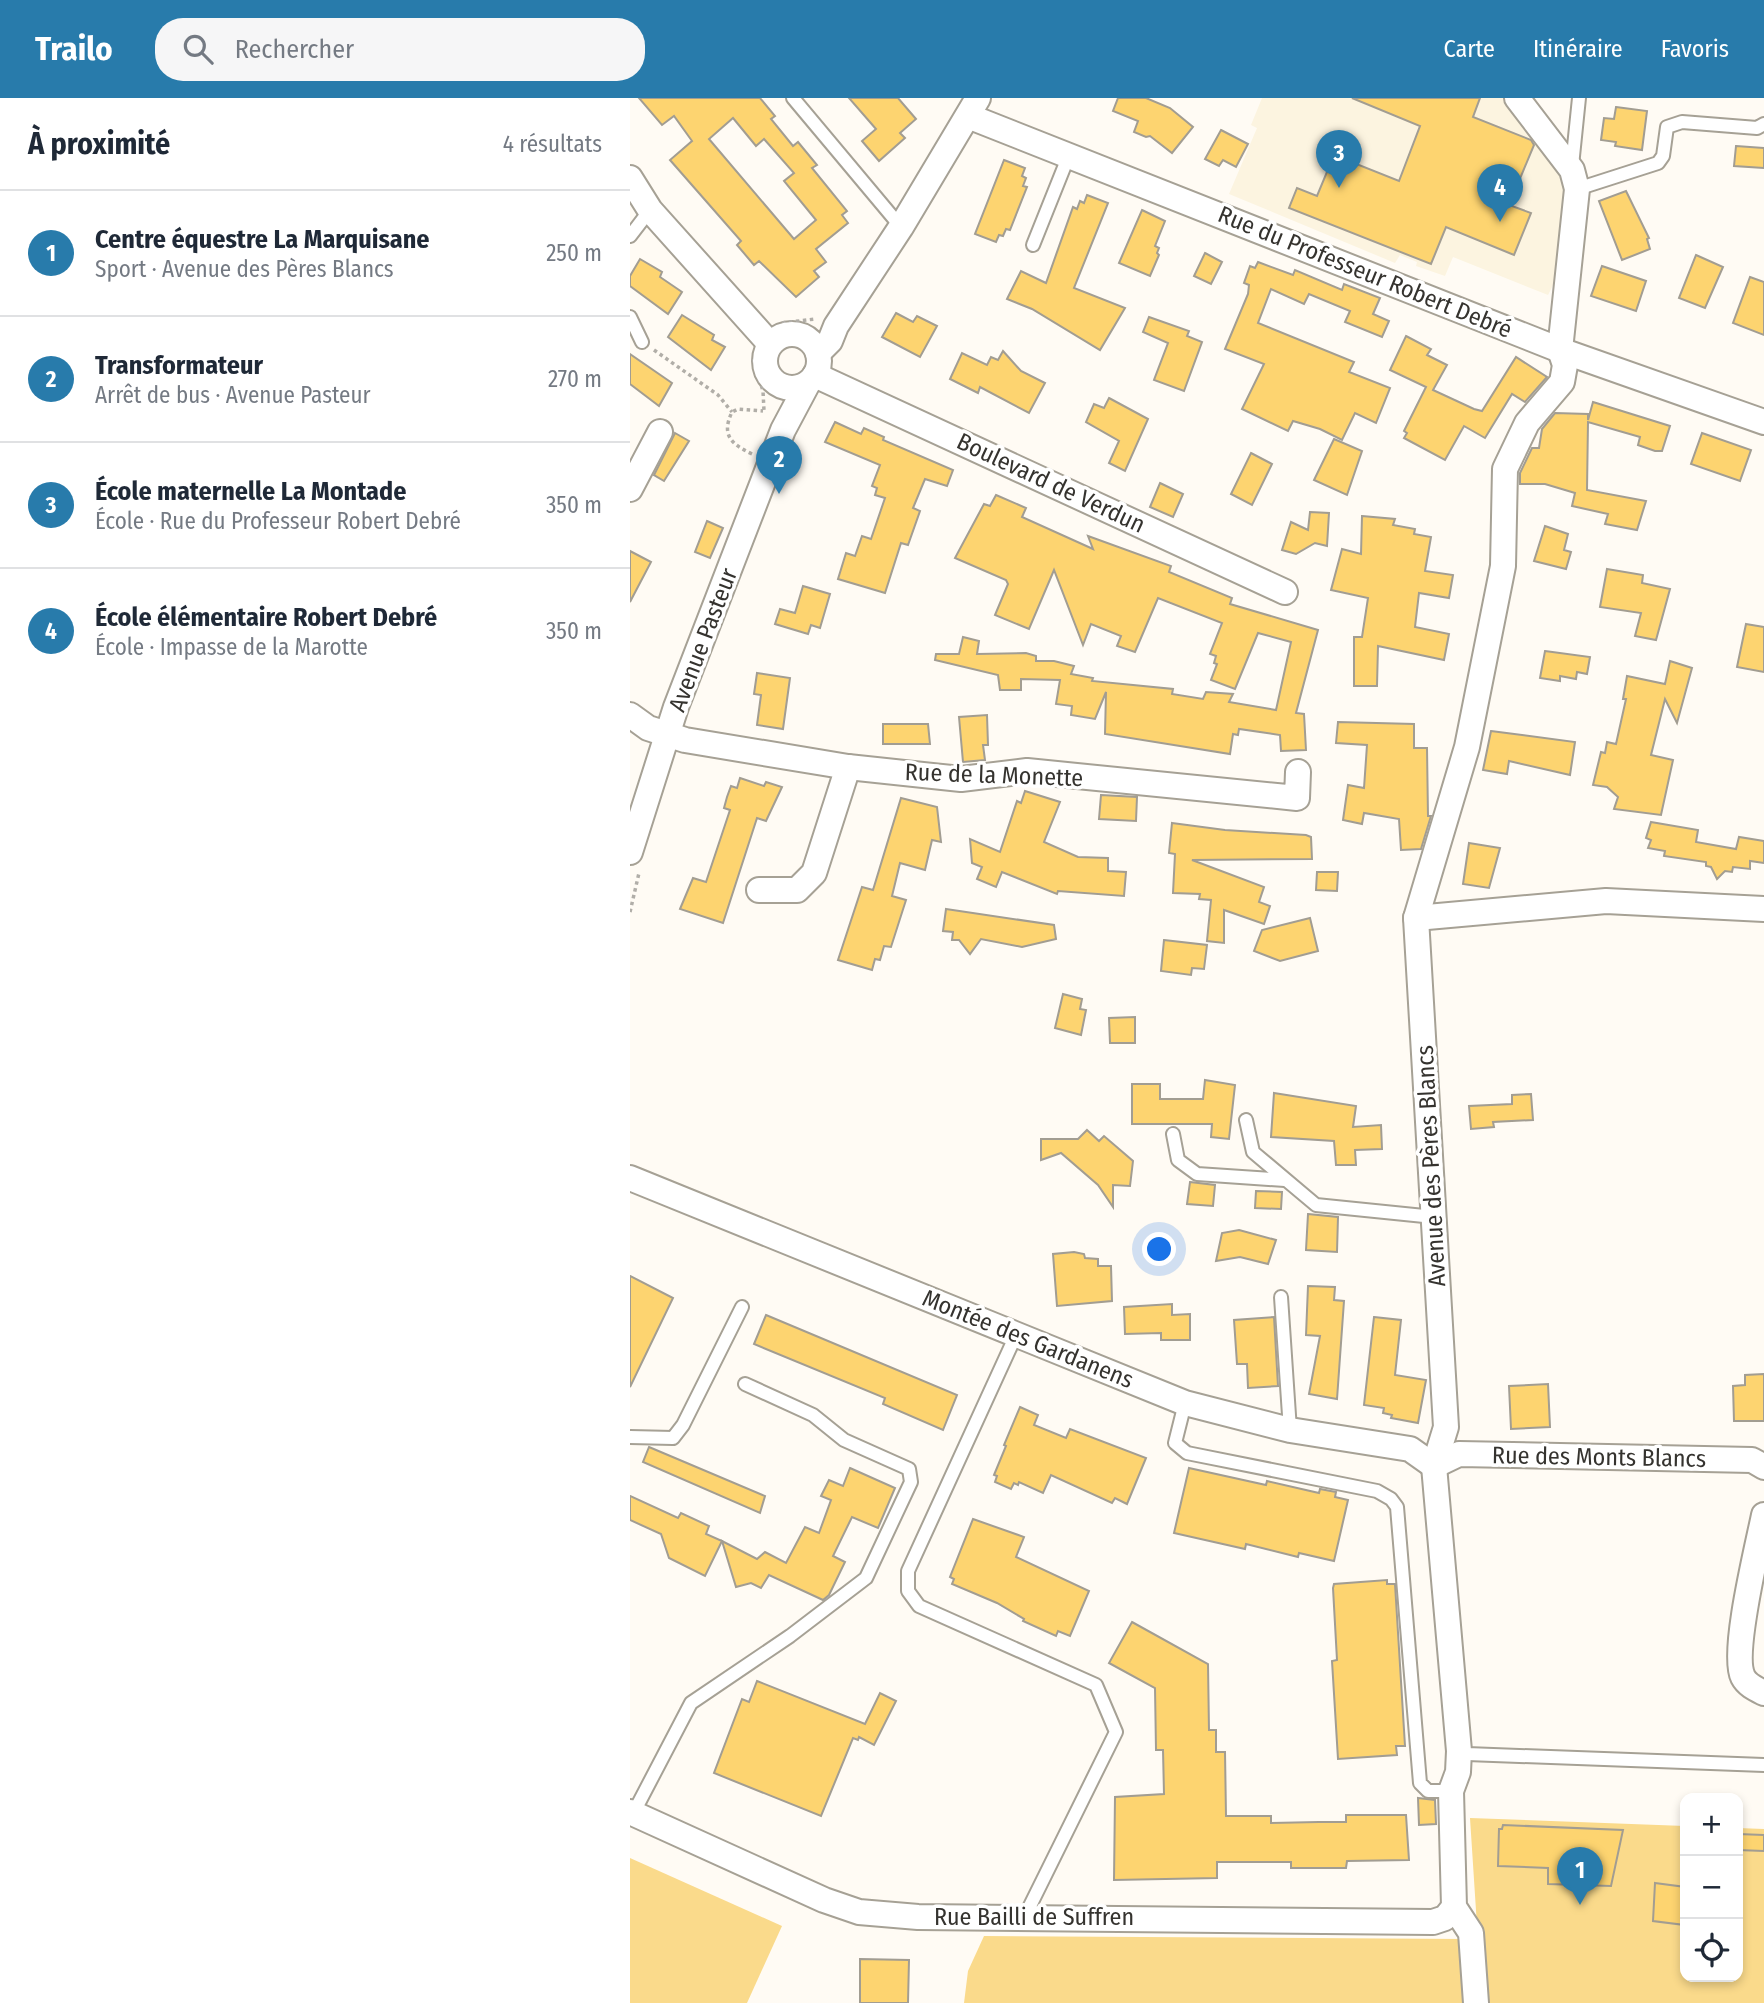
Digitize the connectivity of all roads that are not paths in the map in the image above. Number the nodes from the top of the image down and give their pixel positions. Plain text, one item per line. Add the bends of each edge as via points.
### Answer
1 (793, 98) edge
2 (1517, 98) edge
3 (1579, 98) edge
4 (973, 107) edge
5 (1764, 124) edge
6 (1069, 155) junction
7 (630, 177) edge
8 (1574, 180) junction
9 (650, 210) junction
10 (901, 227) junction
11 (630, 236) edge
12 (1033, 245) dead end
13 (630, 317) edge
14 (836, 326) junction
15 (800, 335) junction
16 (642, 342) road end
17 (770, 345) junction
18 (1560, 350) junction
19 (814, 371) junction
20 (776, 384) junction
21 (1764, 422) edge
22 (783, 430) junction
23 (660, 432) dead end
24 (630, 489) edge
25 (1286, 592) dead end
26 (630, 715) edge
27 (668, 734) junction
28 (848, 768) junction
29 (1298, 772) dead end
30 (630, 852) edge
31 (759, 890) dead end
32 (1764, 909) edge
33 (1416, 918) junction
34 (1246, 1120) dead end
35 (1173, 1134) dead end
36 (630, 1178) edge
37 (1285, 1180) junction
38 (1434, 1217) junction
39 (1281, 1297) dead end
40 (742, 1307) dead end
41 (1016, 1335) junction
42 (745, 1384) dead end
43 (1185, 1404) junction
44 (1290, 1430) junction
45 (630, 1437) edge
46 (1434, 1466) junction
47 (1764, 1467) edge
48 (1764, 1515) edge
49 (1764, 1693) edge
50 (1459, 1751) junction
51 (1764, 1765) edge
52 (1451, 1791) junction
53 (632, 1813) edge
54 (1454, 1907) junction
55 (1026, 1916) junction
56 (1476, 2003) edge

1 - 10 lane
2 - 8 street
3 - 8 lane
4 - 6 street, Rue du Professeur Robert Debré
4 - 10 street, Avenue Pasteur
5 - 8 lane via 1757,128 1682,122 1667,127 1664,156 1658,163
6 - 12 lane
6 - 18 street, Rue du Professeur Robert Debré
7 - 9 street
8 - 18 street, Avenue des Pères Blancs
9 - 11 lane
9 - 17 street
10 - 14 street, Avenue Pasteur
13 - 16 lane
14 - 15 street
14 - 19 street, Avenue Pasteur
15 - 17 street via 783,335
15 - 19 street via 814,345
17 - 20 street via 765,361
18 - 21 street, Rue du Professeur Robert Debré
18 - 33 street, Avenue des Pères Blancs via 1565,365 1562,382 1527,423 1505,470 1506,525 1500,579 1467,747
19 - 20 street via 792,389
19 - 22 street, Avenue Pasteur
19 - 25 street, Boulevard de Verdun
20 - 22 street, Avenue Pasteur
22 - 27 street, Avenue Pasteur
23 - 24 street
26 - 27 street, Rue de la Monette via 648,728
27 - 28 street, Rue de la Monette
27 - 30 street, Avenue Pasteur
28 - 29 street, Rue de la Monette via 961,779 1027,771 1297,798
28 - 31 street via 814,873 797,890
32 - 33 street via 1606,901
33 - 38 street, Avenue des Pères Blancs
34 - 37 lane via 1253,1152
35 - 37 lane via 1178,1160 1197,1174
36 - 41 street, Montée des Gardanens
37 - 38 lane via 1315,1205
38 - 46 street, Avenue des Pères Blancs via 1446,1427
39 - 44 lane
40 - 45 lane via 673,1438
41 - 43 street, Montée des Gardanens
41 - 55 lane via 908,1571 908,1591 919,1606 1096,1685 1116,1732
42 - 53 lane via 813,1415 844,1440 909,1469 911,1482 866,1578 691,1703
43 - 44 street, Montée des Gardanens
43 - 52 lane via 1175,1443 1187,1453 1377,1491 1397,1507 1420,1783 1428,1791
44 - 46 street, Montée des Gardanens via 1410,1449
46 - 47 street, Rue des Monts Blancs via 1459,1454 1752,1460
46 - 50 street, Avenue des Pères Blancs
48 - 49 street via 1740,1659 1742,1676
50 - 51 lane
50 - 52 street, Avenue des Pères Blancs
52 - 54 street, Avenue des Pères Blancs
53 - 55 street, Rue Bailli de Suffren via 859,1912 918,1917
54 - 55 street, Rue Bailli de Suffren via 1433,1922
54 - 56 street, Avenue des Pères Blancs via 1471,1933

